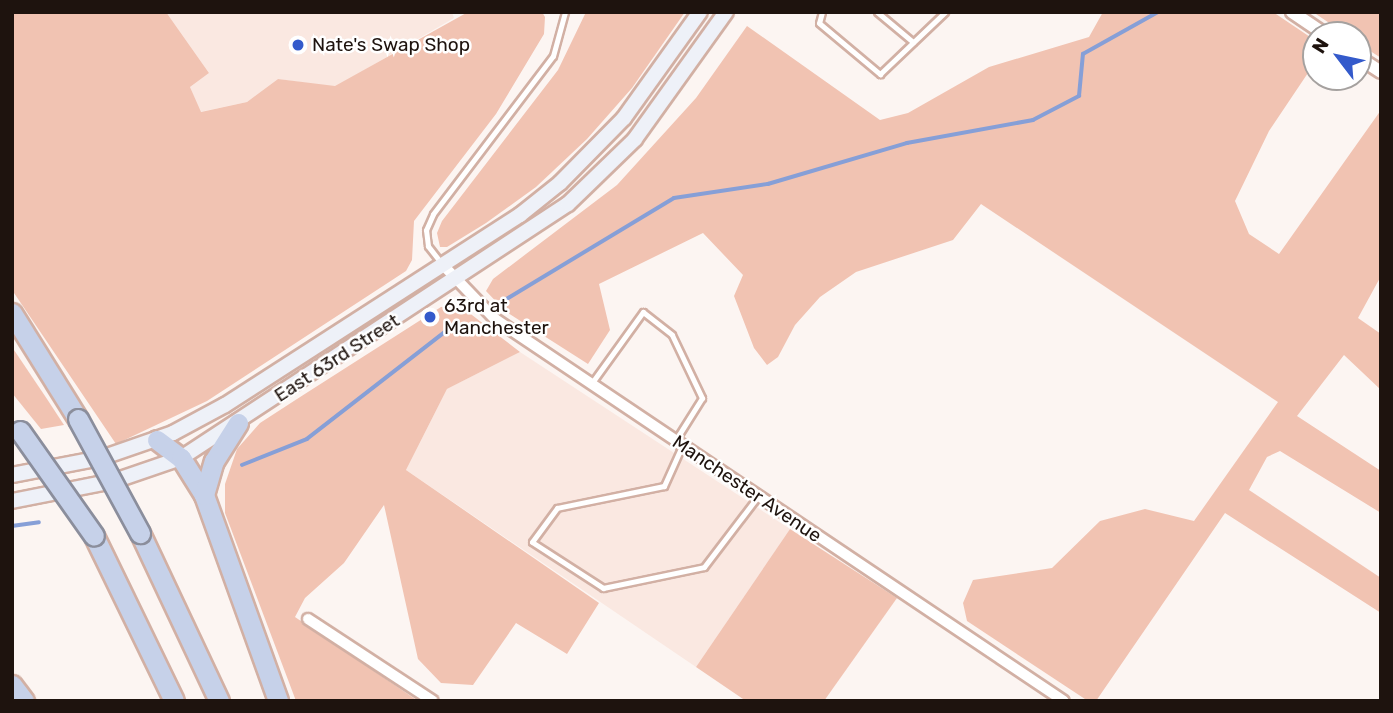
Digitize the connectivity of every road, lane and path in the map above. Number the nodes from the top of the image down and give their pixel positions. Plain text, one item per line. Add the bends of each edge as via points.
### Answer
1 (565, 12) edge
2 (700, 12) edge
3 (726, 12) edge
4 (822, 12) edge
5 (877, 12) edge
6 (945, 12) edge
7 (913, 42) junction
8 (442, 264) junction
9 (454, 281) junction
10 (12, 313) edge
11 (591, 384) junction
12 (237, 423) junction
13 (16, 426) edge
14 (157, 440) junction
15 (679, 443) junction
16 (181, 458) junction
17 (12, 475) edge
18 (204, 495) junction
19 (758, 496) junction
20 (12, 501) edge
21 (308, 619) dead end
22 (12, 685) edge
23 (24, 701) edge
24 (174, 701) edge
25 (219, 701) edge
26 (278, 701) edge
27 (433, 701) edge
28 (1064, 701) edge

1 - 8 lane via 553,56 433,214 426,230 428,246
2 - 8 main road, East 63rd Street via 654,79 597,148 520,215
3 - 9 main road, East 63rd Street via 662,105 606,170 568,204
4 - 7 lane via 819,23 880,74
5 - 7 lane
6 - 7 lane
8 - 9 street, Manchester Avenue
8 - 14 main road, East 63rd Street via 225,405
9 - 11 street, Manchester Avenue via 495,318
9 - 12 main road, East 63rd Street
10 - 25 highway, bridge via 78,419 140,533
11 - 15 street, Manchester Avenue
11 - 15 lane via 643,312 672,335 702,398
12 - 16 main road, East 63rd Street
12 - 18 highway via 214,461
13 - 24 highway, bridge via 94,536
14 - 16 highway
14 - 17 main road, East 63rd Street via 101,458
15 - 19 street, Manchester Avenue
15 - 19 lane via 664,486 557,508 532,542 603,588 704,567
16 - 18 highway
16 - 20 main road, East 63rd Street via 90,486
18 - 26 highway
19 - 28 street, Manchester Avenue
21 - 27 street
22 - 23 highway

